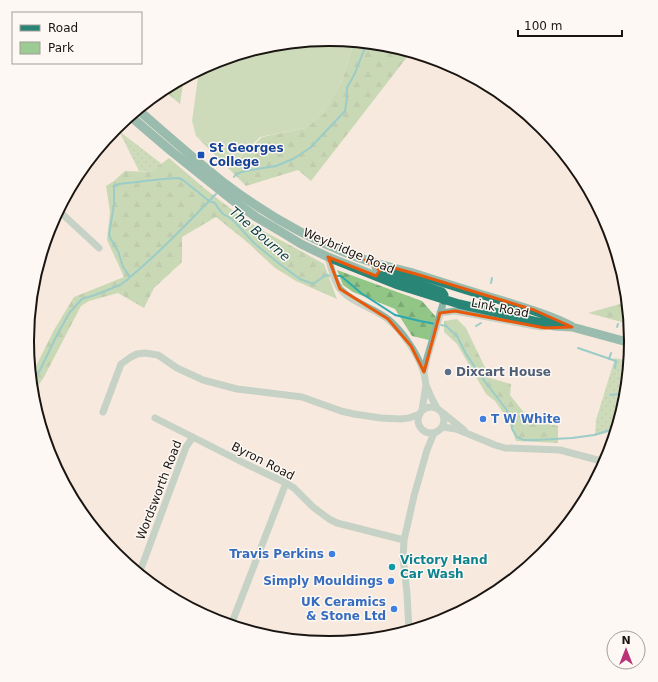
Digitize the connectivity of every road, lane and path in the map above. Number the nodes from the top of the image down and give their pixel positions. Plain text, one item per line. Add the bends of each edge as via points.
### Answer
1 (141, 113) edge
2 (134, 119) edge
3 (63, 214) edge
4 (99, 248) dead end
5 (328, 257) junction
6 (365, 260) junction
7 (444, 300) junction
8 (440, 313) junction
9 (555, 326) junction
10 (572, 327) junction
11 (624, 341) edge
12 (424, 372) junction
13 (426, 385) junction
14 (440, 410) junction
15 (103, 412) dead end
16 (421, 412) junction
17 (154, 418) dead end
18 (400, 419) junction
19 (443, 427) junction
20 (421, 428) junction
21 (434, 433) junction
22 (466, 433) junction
23 (193, 437) junction
24 (427, 450) junction
25 (599, 460) edge
26 (286, 483) junction
27 (404, 540) junction
28 (141, 569) edge
29 (233, 620) edge
30 (409, 625) edge

1 - 6 main road, Weybridge Road via 256,206 311,237
2 - 5 main road, Weybridge Road via 256,217
3 - 4 street
5 - 7 main road, Weybridge Road
5 - 12 street via 340,289 388,319 411,346
6 - 7 main road via 392,275 442,292
6 - 10 main road, Weybridge Road via 534,310
7 - 8 street
7 - 9 main road, Weybridge Road
8 - 9 street, Link Road via 455,311 545,328
8 - 12 street
9 - 10 main road, Weybridge Road
10 - 11 main road, Weybridge Road
12 - 13 street
13 - 14 street
13 - 16 street
14 - 16 street via 432,406
14 - 19 street via 445,420
14 - 22 street
15 - 18 street via 121,364 137,354 146,353 158,355 177,368 203,380 237,389 302,397 354,414
16 - 18 street
16 - 20 street via 418,419
17 - 23 street, Byron Road
18 - 20 street
19 - 21 street
19 - 22 street
20 - 21 street
20 - 24 street via 426,438
21 - 24 street
22 - 25 street via 500,447 560,450
23 - 26 street, Byron Road
23 - 28 street, Wordsworth Road via 186,447
24 - 27 street
26 - 27 street, Byron Road via 313,507 337,523
26 - 29 street
27 - 30 street

